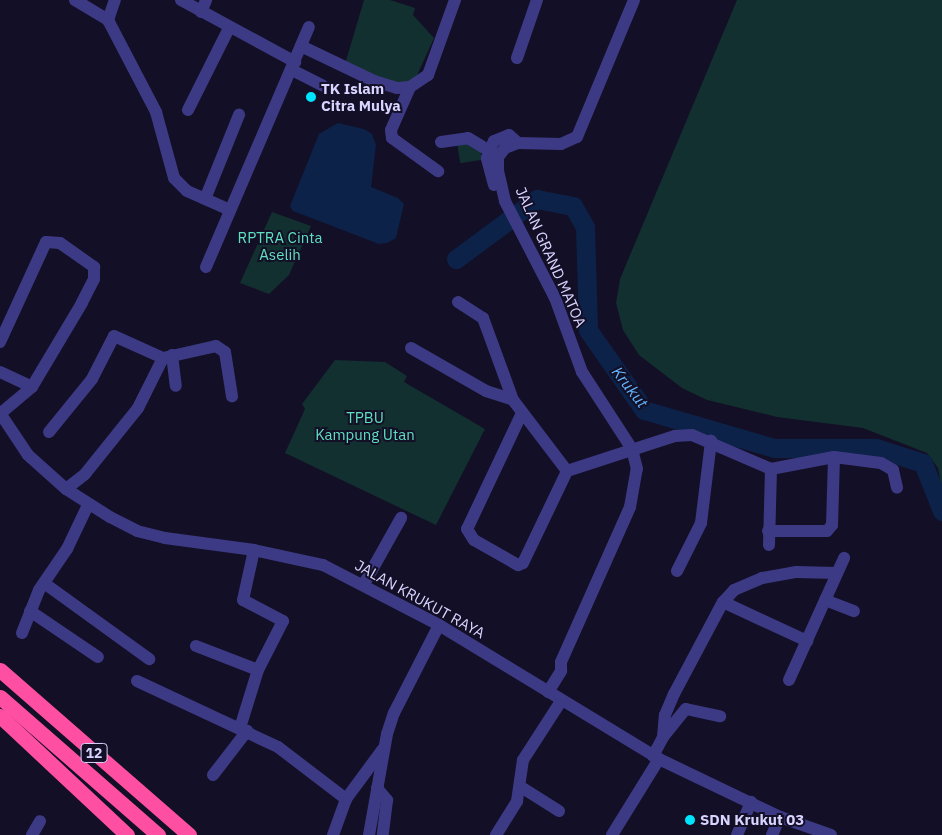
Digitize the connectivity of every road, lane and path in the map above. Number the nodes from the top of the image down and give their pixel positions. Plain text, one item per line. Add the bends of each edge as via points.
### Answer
1 (75, 0) edge
2 (115, 0) edge
3 (181, 0) edge
4 (455, 0) edge
5 (537, 0) edge
6 (629, 1) edge
7 (204, 6) edge
8 (108, 20) junction
9 (309, 27) dead end
10 (229, 28) junction
11 (302, 46) junction
12 (517, 58) dead end
13 (294, 66) junction
14 (322, 85) dead end
15 (410, 87) junction
16 (188, 110) dead end
17 (239, 115) dead end
18 (441, 142) dead end
19 (518, 143) junction
20 (490, 151) junction
21 (438, 171) dead end
22 (205, 199) junction
23 (505, 201) junction
24 (230, 210) junction
25 (206, 267) dead end
26 (458, 302) dead end
27 (0, 342) edge
28 (412, 348) dead end
29 (167, 357) junction
30 (0, 372) edge
31 (176, 386) dead end
32 (32, 387) junction
33 (232, 396) dead end
34 (513, 400) junction
35 (0, 413) edge
36 (521, 415) junction
37 (49, 432) dead end
38 (711, 441) junction
39 (632, 449) junction
40 (834, 457) junction
41 (771, 469) junction
42 (567, 471) junction
43 (898, 488) dead end
44 (66, 489) junction
45 (88, 505) junction
46 (401, 518) dead end
47 (768, 531) junction
48 (769, 545) dead end
49 (254, 550) junction
50 (844, 558) dead end
51 (677, 571) dead end
52 (837, 573) junction
53 (44, 583) junction
54 (364, 584) junction
55 (825, 600) junction
56 (723, 602) junction
57 (30, 611) junction
58 (854, 611) dead end
59 (439, 625) junction
60 (22, 633) dead end
61 (807, 641) junction
62 (196, 646) dead end
63 (98, 657) dead end
64 (149, 659) dead end
65 (0, 670) edge
66 (258, 670) junction
67 (137, 680) dead end
68 (789, 680) dead end
69 (544, 690) junction
70 (0, 698) edge
71 (562, 701) junction
72 (0, 716) edge
73 (720, 716) dead end
74 (244, 729) junction
75 (662, 738) junction
76 (385, 746) junction
77 (656, 758) junction
78 (213, 775) dead end
79 (521, 787) junction
80 (377, 788) junction
81 (346, 799) junction
82 (751, 802) junction
83 (559, 811) dead end
84 (780, 817) junction
85 (40, 821) dead end
86 (32, 835) edge
87 (127, 835) edge
88 (158, 835) edge
89 (189, 835) edge
90 (334, 835) edge
91 (369, 835) edge
92 (383, 835) edge
93 (496, 835) edge
94 (612, 835) edge
95 (737, 835) edge
96 (772, 835) edge
97 (831, 835) edge

1 - 8 street
2 - 8 street
3 - 7 street
4 - 15 street via 428,75
5 - 12 street
6 - 19 street via 577,137 561,144
7 - 10 street
8 - 22 street via 156,112 174,178 187,191
9 - 11 street
10 - 13 street
10 - 16 street
11 - 13 street
11 - 15 street via 374,81 397,88
13 - 14 street
13 - 24 street
15 - 21 street via 391,130 392,138
17 - 22 street
18 - 20 street via 468,138
19 - 20 street via 509,135 494,141
19 - 23 street, JALAN GRAND MATOA via 504,148 498,157
20 - 23 street via 492,182
22 - 24 street
23 - 39 street, JALAN GRAND MATOA via 555,298 582,372
24 - 25 street
26 - 34 street via 483,318
27 - 32 street via 46,242 60,243 94,267 94,279 82,303
28 - 34 street via 486,391
29 - 31 street
29 - 33 street via 216,346 226,352
29 - 37 street via 114,336 92,379
29 - 44 street via 138,408 85,474
30 - 32 street
32 - 35 street
34 - 36 street
35 - 44 street, JALAN KRUKUT RAYA via 28,455
36 - 42 street
36 - 42 street via 467,529 474,540 518,565 523,563
38 - 39 street via 684,435
38 - 41 street
38 - 51 street via 701,523
39 - 42 street
39 - 69 street, JALAN GRAND MATOA via 637,469 630,506 561,662 561,671
40 - 41 street
40 - 43 street via 888,465
40 - 47 street via 832,525 827,531
41 - 47 street
44 - 45 street, JALAN KRUKUT RAYA
45 - 49 street, JALAN KRUKUT RAYA via 137,531
45 - 53 street via 67,548
46 - 54 street
47 - 48 street
49 - 54 street, JALAN KRUKUT RAYA via 309,561
49 - 66 street via 243,600 283,621
50 - 52 street
52 - 55 street
52 - 56 street via 796,572 762,578 734,590
53 - 57 street
53 - 64 street
54 - 59 street, JALAN KRUKUT RAYA
55 - 58 street
55 - 61 street
56 - 61 street
56 - 75 street via 664,715
57 - 60 street
57 - 63 street
59 - 69 street, JALAN KRUKUT RAYA
59 - 76 street via 394,714
61 - 68 street
62 - 66 street
65 - 89 highway, 12
66 - 74 street
67 - 74 street
69 - 71 street, JALAN KRUKUT RAYA
70 - 88 highway, 12
71 - 77 street, JALAN KRUKUT RAYA
71 - 79 street via 523,760
72 - 87 highway
73 - 75 street via 686,708
74 - 78 street
74 - 81 street via 278,747
75 - 77 street
76 - 80 street
76 - 81 street
77 - 82 street, JALAN KRUKUT RAYA
77 - 94 street
79 - 83 street
79 - 93 street via 517,801
80 - 91 street
80 - 92 street via 387,800
81 - 90 street
82 - 84 street, JALAN KRUKUT RAYA
82 - 95 street
84 - 96 street
84 - 97 street, JALAN KRUKUT RAYA
85 - 86 street

